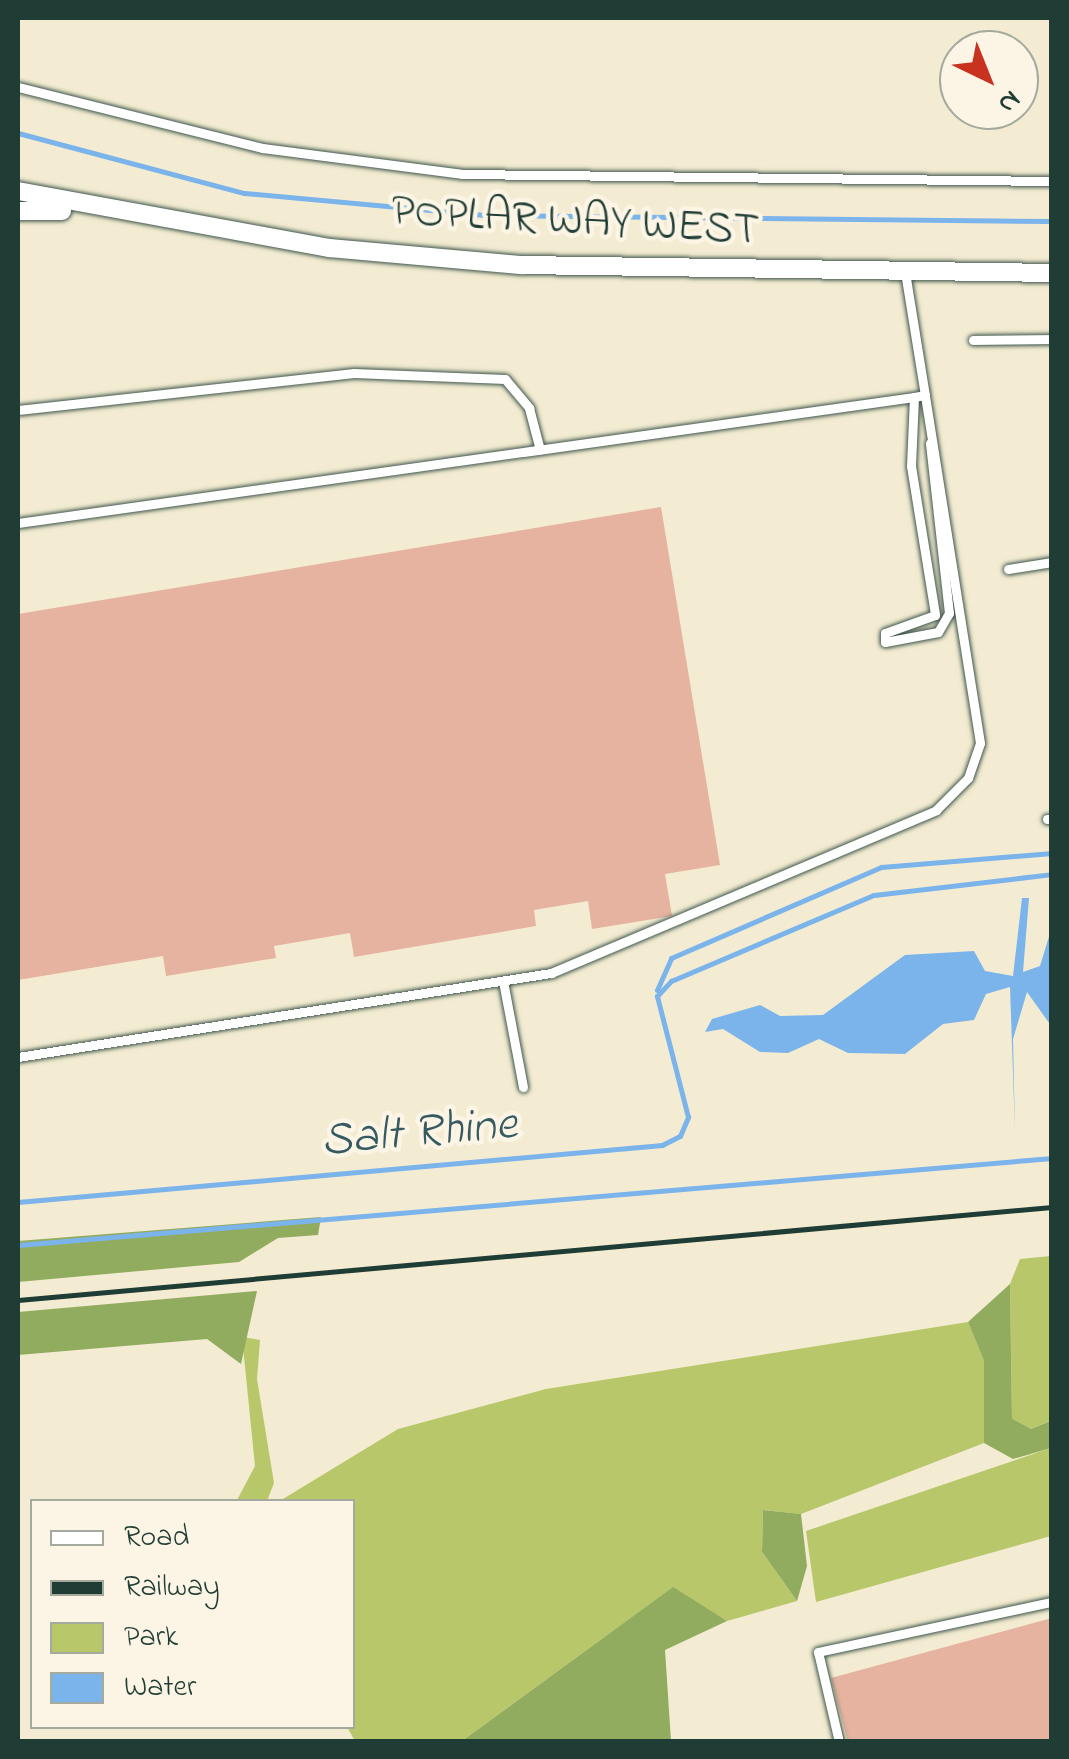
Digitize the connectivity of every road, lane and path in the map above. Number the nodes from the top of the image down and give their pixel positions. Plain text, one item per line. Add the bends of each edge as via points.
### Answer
1 (18, 87) edge
2 (1052, 180) edge
3 (18, 190) edge
4 (18, 211) edge
5 (97, 212) junction
6 (905, 272) junction
7 (1052, 274) edge
8 (972, 340) dead end
9 (1052, 340) edge
10 (920, 396) junction
11 (18, 410) edge
12 (931, 432) junction
13 (540, 450) junction
14 (18, 523) edge
15 (1052, 562) edge
16 (1008, 569) dead end
17 (503, 981) junction
18 (18, 1057) edge
19 (523, 1087) dead end
20 (1052, 1602) edge
21 (839, 1742) edge

1 - 2 lane via 276,150 462,174
3 - 5 street, POPLAR WAY WEST
4 - 5 street, POPLAR WAY WEST
5 - 6 street, POPLAR WAY WEST via 330,248 522,265
6 - 7 street, POPLAR WAY WEST
6 - 10 lane
8 - 9 lane
10 - 12 lane
10 - 12 lane via 910,466 935,615 881,635 885,642 938,632 949,612 926,469
10 - 13 lane
11 - 13 lane via 354,373 505,379 528,408
12 - 17 lane via 977,704 976,760 956,794 911,823 837,845 551,972
13 - 14 lane
15 - 16 lane
17 - 18 lane
17 - 19 lane
20 - 21 lane via 818,1652

